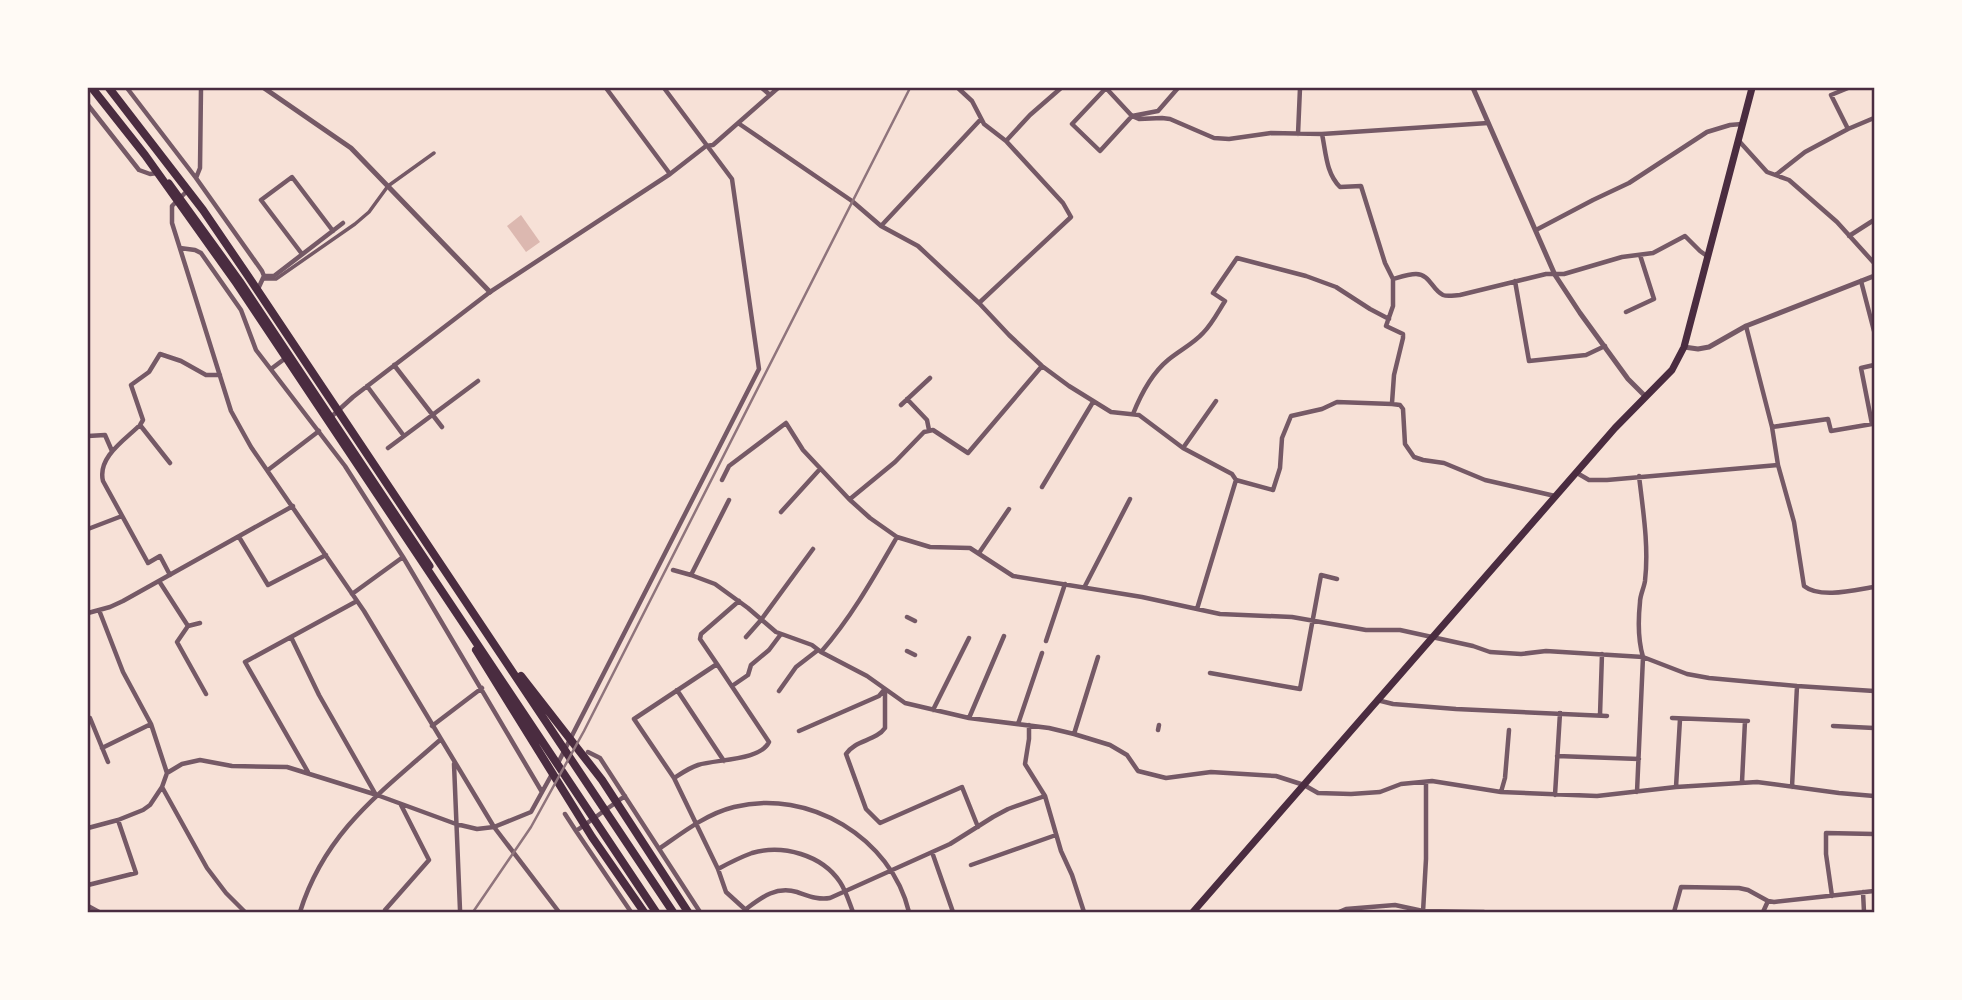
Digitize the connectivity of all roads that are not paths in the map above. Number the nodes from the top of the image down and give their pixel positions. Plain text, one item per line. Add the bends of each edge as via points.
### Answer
1 (94, 88) edge
2 (108, 88) edge
3 (127, 88) edge
4 (201, 88) edge
5 (606, 88) edge
6 (664, 88) edge
7 (762, 88) edge
8 (778, 88) edge
9 (958, 88) edge
10 (1061, 88) edge
11 (1106, 88) edge
12 (1178, 88) edge
13 (1300, 88) edge
14 (1473, 88) edge
15 (1752, 88) edge
16 (1848, 88) edge
17 (269, 89) edge
18 (769, 95) junction
19 (88, 105) edge
20 (1132, 116) junction
21 (1874, 118) edge
22 (981, 119) junction
23 (738, 123) junction
24 (1488, 123) junction
25 (1742, 124) junction
26 (1848, 129) junction
27 (1298, 134) junction
28 (1322, 134) junction
29 (1006, 141) junction
30 (1738, 141) junction
31 (706, 146) junction
32 (434, 153) dead end
33 (161, 172) junction
34 (670, 174) junction
35 (1776, 174) junction
36 (196, 178) junction
37 (388, 186) junction
38 (183, 195) junction
39 (1874, 220) edge
40 (343, 223) dead end
41 (881, 226) junction
42 (1536, 230) junction
43 (333, 231) junction
44 (1849, 236) junction
45 (180, 248) junction
46 (302, 254) junction
47 (1640, 255) junction
48 (1707, 256) junction
49 (1874, 263) edge
50 (1555, 275) junction
51 (1874, 276) edge
52 (263, 278) junction
53 (1393, 279) junction
54 (1515, 281) junction
55 (1861, 281) junction
56 (490, 292) junction
57 (257, 293) junction
58 (979, 303) junction
59 (1626, 312) dead end
60 (1390, 320) junction
61 (1746, 326) junction
62 (1874, 331) edge
63 (1605, 346) junction
64 (1685, 348) junction
65 (290, 355) junction
66 (394, 365) junction
67 (1874, 365) edge
68 (1042, 366) junction
69 (271, 369) junction
70 (220, 375) junction
71 (930, 379) dead end
72 (478, 381) dead end
73 (367, 386) junction
74 (1645, 396) junction
75 (907, 399) junction
76 (1216, 401) dead end
77 (1093, 402) junction
78 (1392, 404) junction
79 (901, 405) dead end
80 (1133, 414) junction
81 (334, 415) junction
82 (432, 415) junction
83 (141, 425) junction
84 (442, 427) dead end
85 (1772, 427) junction
86 (929, 430) junction
87 (318, 431) junction
88 (88, 436) edge
89 (404, 436) junction
90 (388, 448) dead end
91 (1183, 448) junction
92 (112, 452) junction
93 (170, 463) dead end
94 (1778, 465) junction
95 (820, 469) junction
96 (268, 470) junction
97 (1577, 473) junction
98 (1639, 476) junction
99 (722, 480) dead end
100 (1236, 480) junction
101 (1042, 487) dead end
102 (1556, 496) junction
103 (849, 499) junction
104 (1130, 499) dead end
105 (729, 500) dead end
106 (293, 506) junction
107 (1009, 509) dead end
108 (781, 512) dead end
109 (122, 516) junction
110 (88, 529) edge
111 (239, 537) junction
112 (897, 537) junction
113 (813, 549) dead end
114 (979, 553) junction
115 (326, 555) junction
116 (402, 557) junction
117 (673, 570) dead end
118 (170, 575) junction
119 (691, 575) junction
120 (1337, 579) dead end
121 (159, 581) junction
122 (1065, 584) junction
123 (1085, 586) junction
124 (1874, 587) edge
125 (352, 594) junction
126 (447, 598) junction
127 (739, 600) junction
128 (357, 601) junction
129 (1197, 609) junction
130 (99, 610) junction
131 (88, 612) edge
132 (907, 617) dead end
133 (761, 621) junction
134 (915, 621) dead end
135 (1311, 621) junction
136 (200, 623) dead end
137 (188, 626) junction
138 (781, 635) junction
139 (1004, 636) dead end
140 (290, 637) junction
141 (746, 637) dead end
142 (1433, 637) junction
143 (491, 638) junction
144 (969, 638) dead end
145 (1046, 641) dead end
146 (819, 651) junction
147 (907, 651) dead end
148 (1042, 653) dead end
149 (1602, 654) junction
150 (915, 655) dead end
151 (1098, 657) dead end
152 (1643, 657) junction
153 (717, 664) junction
154 (1210, 673) dead end
155 (732, 686) junction
156 (1797, 686) junction
157 (482, 688) junction
158 (885, 689) junction
159 (677, 690) junction
160 (779, 691) dead end
161 (1874, 691) edge
162 (206, 694) dead end
163 (522, 699) dead end
164 (1377, 700) junction
165 (933, 710) junction
166 (1560, 713) junction
167 (1600, 715) junction
168 (1607, 716) dead end
169 (90, 718) dead end
170 (969, 718) junction
171 (1672, 718) dead end
172 (1680, 719) junction
173 (151, 724) junction
174 (1018, 724) junction
175 (1029, 725) junction
176 (432, 726) junction
177 (1833, 726) dead end
178 (1874, 728) edge
179 (1510, 730) dead end
180 (799, 731) dead end
181 (1074, 734) junction
182 (440, 740) junction
183 (102, 748) junction
184 (587, 752) dead end
185 (1558, 756) junction
186 (1639, 759) junction
187 (724, 761) junction
188 (108, 762) dead end
189 (454, 763) junction
190 (309, 773) junction
191 (167, 774) junction
192 (674, 778) junction
193 (1426, 782) junction
194 (1742, 782) junction
195 (1304, 785) junction
196 (162, 787) junction
197 (1676, 787) junction
198 (1792, 787) junction
199 (1501, 792) junction
200 (1637, 792) junction
201 (542, 793) junction
202 (377, 795) junction
203 (1555, 795) junction
204 (625, 796) junction
205 (1045, 796) junction
206 (1874, 796) edge
207 (401, 805) junction
208 (565, 814) dead end
209 (118, 820) junction
210 (696, 823) junction
211 (456, 824) junction
212 (494, 827) junction
213 (978, 827) junction
214 (88, 828) edge
215 (576, 831) junction
216 (1874, 834) edge
217 (1056, 835) junction
218 (659, 849) junction
219 (932, 852) junction
220 (971, 865) dead end
221 (718, 869) junction
222 (891, 870) junction
223 (88, 885) edge
224 (1874, 891) edge
225 (845, 892) junction
226 (1863, 892) junction
227 (1832, 896) junction
228 (1768, 901) junction
229 (88, 906) edge
230 (460, 910) dead end
231 (747, 910) edge
232 (99, 912) edge
233 (244, 912) edge
234 (300, 912) edge
235 (389, 912) edge
236 (559, 912) edge
237 (631, 912) edge
238 (644, 912) edge
239 (658, 912) edge
240 (671, 912) edge
241 (688, 912) edge
242 (700, 912) edge
243 (853, 912) edge
244 (909, 912) edge
245 (953, 912) edge
246 (1084, 912) edge
247 (1193, 912) edge
248 (1339, 912) edge
249 (1423, 912) edge
250 (1484, 912) edge
251 (1674, 912) edge
252 (1763, 912) edge
253 (1864, 912) edge

1 - 33 main road
1 - 126 highway via 193,219
2 - 38 main road
2 - 143 highway via 203,210
3 - 36 street
4 - 36 street
5 - 34 street
6 - 31 street
7 - 18 street
8 - 18 street
9 - 22 street
10 - 29 street
11 - 20 street
11 - 20 street via 1072,124 1100,151
12 - 20 street via 1158,111
13 - 27 street
14 - 24 street
15 - 25 main road
16 - 26 street via 1831,94
17 - 37 street via 351,148
18 - 23 street
19 - 33 street via 139,170
20 - 27 street via 1170,120 1214,138
21 - 26 street
22 - 29 street
22 - 41 street
23 - 31 street
23 - 41 street
24 - 28 street
24 - 42 street
25 - 30 main road
25 - 42 street via 1707,132 1629,183
26 - 35 street
27 - 28 street
28 - 53 street via 1334,182 1340,187 1361,187
29 - 58 street via 1071,217
30 - 35 street via 1767,172
30 - 48 main road
31 - 34 street
31 - 201 street via 734,185 759,369
32 - 37 street
33 - 38 main road
34 - 56 street
35 - 44 street via 1789,180
36 - 52 street
37 - 52 street via 355,224 276,279
37 - 56 street
38 - 45 street via 172,206 171,215
38 - 57 main road
38 - 65 main road
39 - 44 street
40 - 43 street
41 - 58 street via 918,246
42 - 50 street
43 - 46 street
43 - 46 street via 292,177 261,200
44 - 49 street
45 - 69 street via 201,253 241,310 256,350
45 - 70 street
46 - 52 street via 274,276
47 - 48 street via 1685,236
47 - 50 street
47 - 59 street via 1654,299
48 - 64 main road
50 - 54 street
50 - 63 street
51 - 55 street
52 - 57 street
53 - 54 street via 1422,275 1447,296
53 - 60 street
54 - 63 street via 1529,361 1586,355
55 - 61 street
55 - 62 street
56 - 66 street
57 - 81 main road
58 - 68 street
60 - 78 street via 1386,326 1403,334
60 - 80 street via 1336,287 1237,257 1213,293 1225,302 1212,323 1158,370
61 - 64 street via 1709,347
61 - 85 street
63 - 74 street
64 - 74 main road via 1672,370
65 - 69 street
65 - 81 main road
66 - 73 street
66 - 82 street
67 - 85 street via 1861,368 1872,424 1831,431 1828,419
68 - 77 street
68 - 86 street via 968,453
69 - 87 street
70 - 83 street via 206,376 160,354 149,372 131,384
70 - 96 street via 231,411
71 - 75 street
72 - 82 street
73 - 81 street
73 - 89 street
74 - 97 main road
75 - 79 street
75 - 86 street
76 - 91 street
77 - 80 street via 1111,412
77 - 101 street
78 - 100 street via 1337,402 1291,416 1282,438 1273,490
78 - 102 street via 1403,409 1405,444 1414,457
80 - 91 street
81 - 163 main road
82 - 84 street
82 - 89 street
83 - 92 street
83 - 93 street
85 - 94 street
86 - 103 street
87 - 96 street
87 - 116 street
88 - 92 street via 105,435
89 - 90 street
91 - 100 street
92 - 109 street via 102,475
94 - 98 street
94 - 124 street via 1794,522 1804,586 1829,592
95 - 99 street via 786,423 729,466
95 - 103 street
95 - 108 street
96 - 106 street
97 - 98 street via 1589,480
97 - 102 main road
98 - 152 street via 1645,559 1639,609
100 - 129 street
102 - 142 main road
103 - 112 street
104 - 123 street
105 - 119 street
106 - 111 street
106 - 115 street
107 - 114 street
109 - 110 street
109 - 118 street via 148,563 160,556
111 - 115 street via 268,585
111 - 118 street
112 - 114 street via 929,547 970,548
112 - 146 street via 833,639
113 - 133 street
114 - 122 street via 1013,576
115 - 125 street
116 - 125 street
116 - 157 street
117 - 119 street
118 - 121 street
119 - 127 street via 716,584
120 - 135 street via 1321,575
121 - 130 street
121 - 137 street
122 - 123 street
122 - 145 street
123 - 129 street
125 - 128 street
126 - 238 highway via 528,737
126 - 239 highway
127 - 133 street
127 - 153 street via 701,634
128 - 140 street
128 - 176 street
129 - 135 street
130 - 131 street
130 - 173 street via 123,672
132 - 134 street
133 - 138 street
133 - 141 street
135 - 142 street
135 - 154 street via 1300,689
136 - 137 street
137 - 162 street via 177,642
138 - 146 street
138 - 155 street via 751,665 748,675
139 - 170 street
140 - 190 street via 245,662
140 - 202 street
142 - 149 street via 1507,654
142 - 164 main road
143 - 240 highway
143 - 241 highway via 602,780
144 - 165 street
146 - 158 street
146 - 160 street via 796,667
147 - 150 street
148 - 174 street
149 - 152 street
149 - 167 street
151 - 181 street
152 - 156 street via 1687,674
152 - 186 street
153 - 155 street
153 - 159 street
155 - 187 street via 769,742 754,754
156 - 161 street
156 - 198 street
157 - 176 street
157 - 201 street
158 - 165 street via 905,703
158 - 180 street via 880,696
158 - 213 street via 886,728 846,754 866,808 880,823 962,787
159 - 187 street
159 - 192 street via 634,719
164 - 166 street
164 - 195 main road
165 - 170 street
166 - 167 street
166 - 185 street
167 - 168 street
169 - 183 street
170 - 174 street
171 - 172 street
172 - 194 street via 1746,721
172 - 197 street
173 - 183 street
173 - 191 street
174 - 175 street
175 - 181 street
175 - 205 street via 1025,764
176 - 182 street
177 - 178 street
179 - 199 street
181 - 195 street via 1128,755 1138,771 1166,778 1210,772 1276,776
182 - 189 street
182 - 202 street
183 - 188 street
184 - 204 street via 600,758
185 - 186 street
185 - 203 street
186 - 200 street
187 - 192 street via 698,765
189 - 211 street
189 - 212 street
190 - 191 street via 200,760
190 - 202 street
191 - 196 street
192 - 210 street
193 - 195 street via 1351,794 1318,793
193 - 199 street
193 - 249 street
194 - 197 street
194 - 198 street
195 - 247 main road
196 - 209 street via 144,810
196 - 233 street via 207,868
197 - 200 street
198 - 206 street
199 - 203 street
200 - 203 street
201 - 212 street via 531,812
202 - 207 street
202 - 234 street via 330,849
204 - 215 street
204 - 218 street
205 - 213 street via 1008,809
205 - 217 street
207 - 211 street
207 - 235 street via 429,860 385,910
208 - 215 street
209 - 214 street
209 - 223 street via 136,873
210 - 218 street
210 - 221 street
210 - 222 street via 751,804 811,810 858,834
211 - 212 street
211 - 230 street
212 - 236 street
213 - 219 street
215 - 237 street
216 - 227 street via 1826,833
217 - 220 street
217 - 246 street
218 - 242 street
219 - 222 street
219 - 245 street
221 - 225 street via 754,852 801,853 828,870
221 - 231 street via 726,892
222 - 225 street
222 - 244 street
224 - 226 street
225 - 231 street via 819,899 778,891 764,895
225 - 243 street
226 - 227 street
226 - 253 street
227 - 228 street
228 - 251 street via 1740,888 1681,887
228 - 252 street
229 - 232 street
239 - 240 main road via 608,828
248 - 249 street via 1395,905
249 - 250 street

